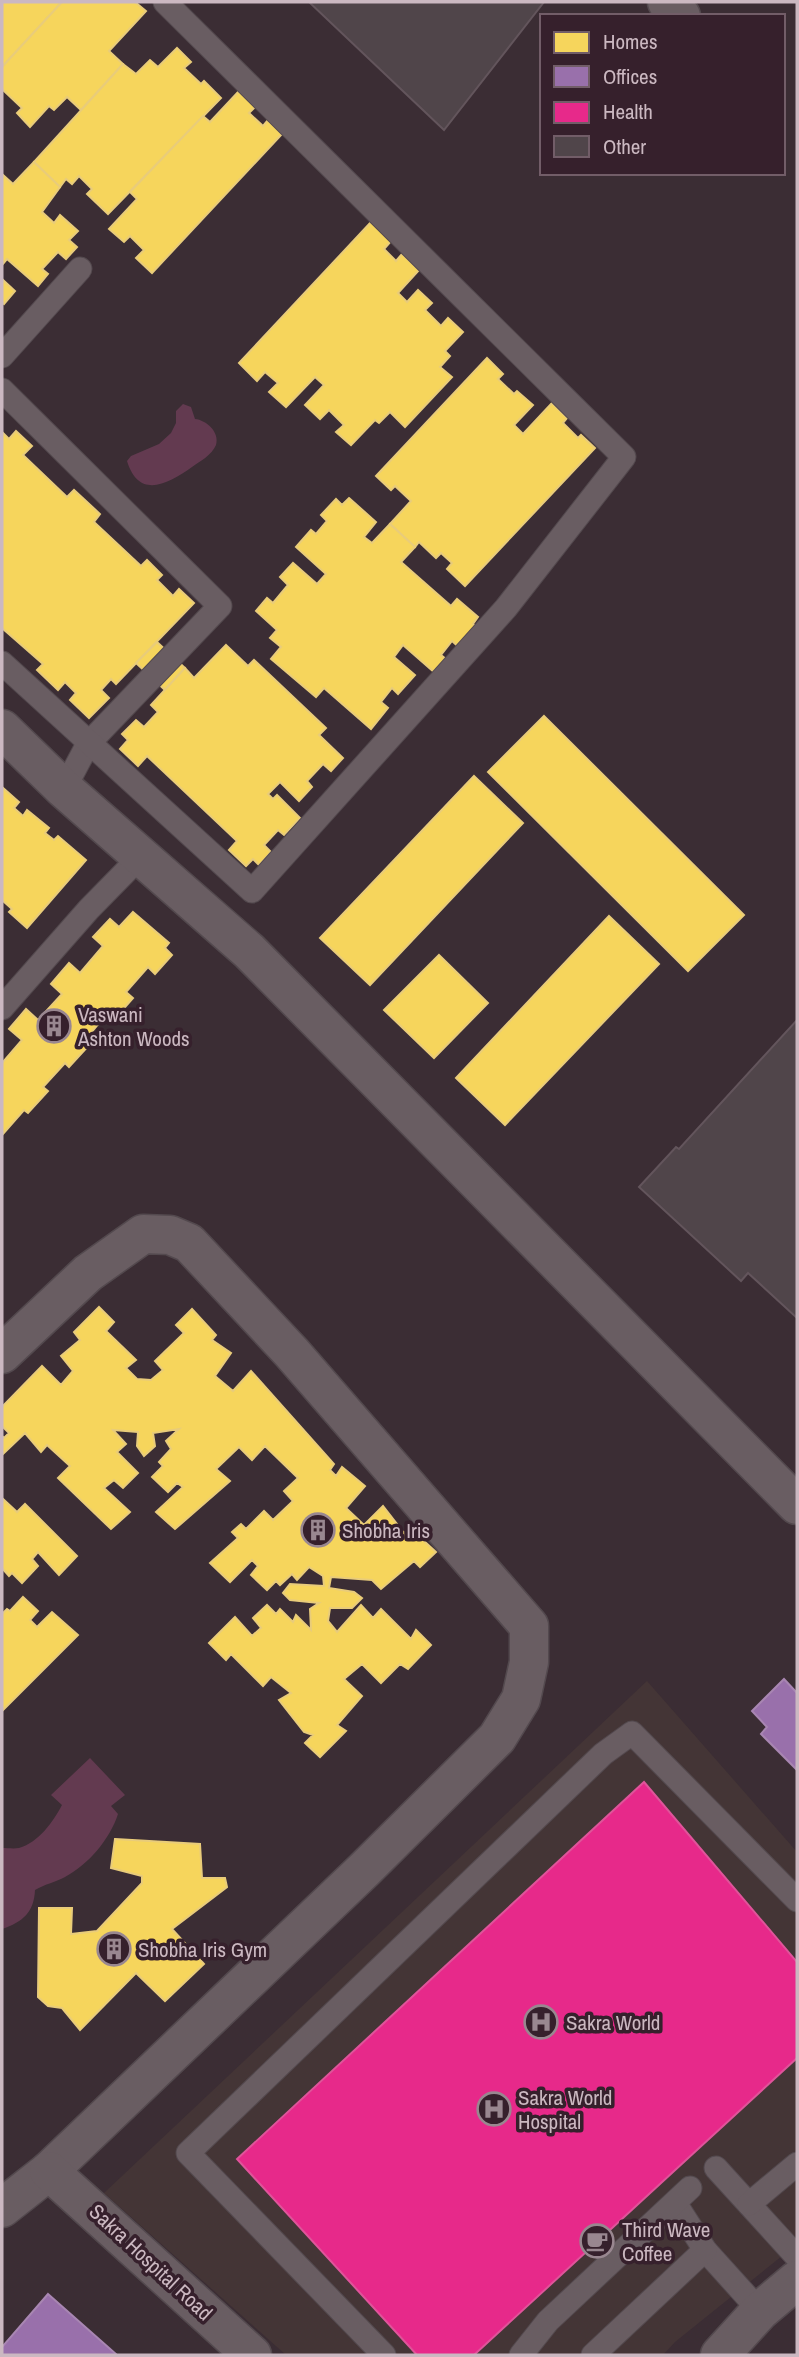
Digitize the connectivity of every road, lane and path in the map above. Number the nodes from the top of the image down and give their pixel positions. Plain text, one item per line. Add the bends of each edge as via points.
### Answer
1 (165, 2) edge
2 (80, 269) dead end
3 (2, 356) edge
4 (2, 390) edge
5 (2, 663) edge
6 (2, 729) edge
7 (88, 744) junction
8 (64, 789) junction
9 (141, 856) junction
10 (2, 1008) edge
11 (2, 1354) edge
12 (797, 1505) edge
13 (797, 1900) edge
14 (797, 2164) edge
15 (716, 2168) dead end
16 (49, 2171) junction
17 (749, 2204) junction
18 (2, 2208) edge
19 (705, 2250) junction
20 (797, 2257) edge
21 (797, 2280) edge
22 (761, 2311) junction
23 (252, 2355) edge
24 (384, 2355) edge
25 (521, 2355) edge
26 (593, 2355) edge
27 (720, 2355) edge

1 - 7 lane via 624,457 506,608 252,891
2 - 3 lane
4 - 7 lane via 220,606
5 - 7 lane
6 - 8 street
7 - 8 lane
8 - 9 street
9 - 10 lane
9 - 12 street via 249,951
11 - 16 street via 88,1273 143,1234 170,1235 189,1242 292,1353 529,1626 529,1662 521,1699 497,1738
13 - 24 lane via 632,1733 603,1754 188,2153
14 - 17 lane
15 - 17 lane
16 - 18 street
16 - 23 street, Sakra Hospital Road
17 - 20 lane
19 - 22 lane
19 - 25 lane via 682,2196 548,2321
19 - 26 lane
21 - 22 street
22 - 27 street

